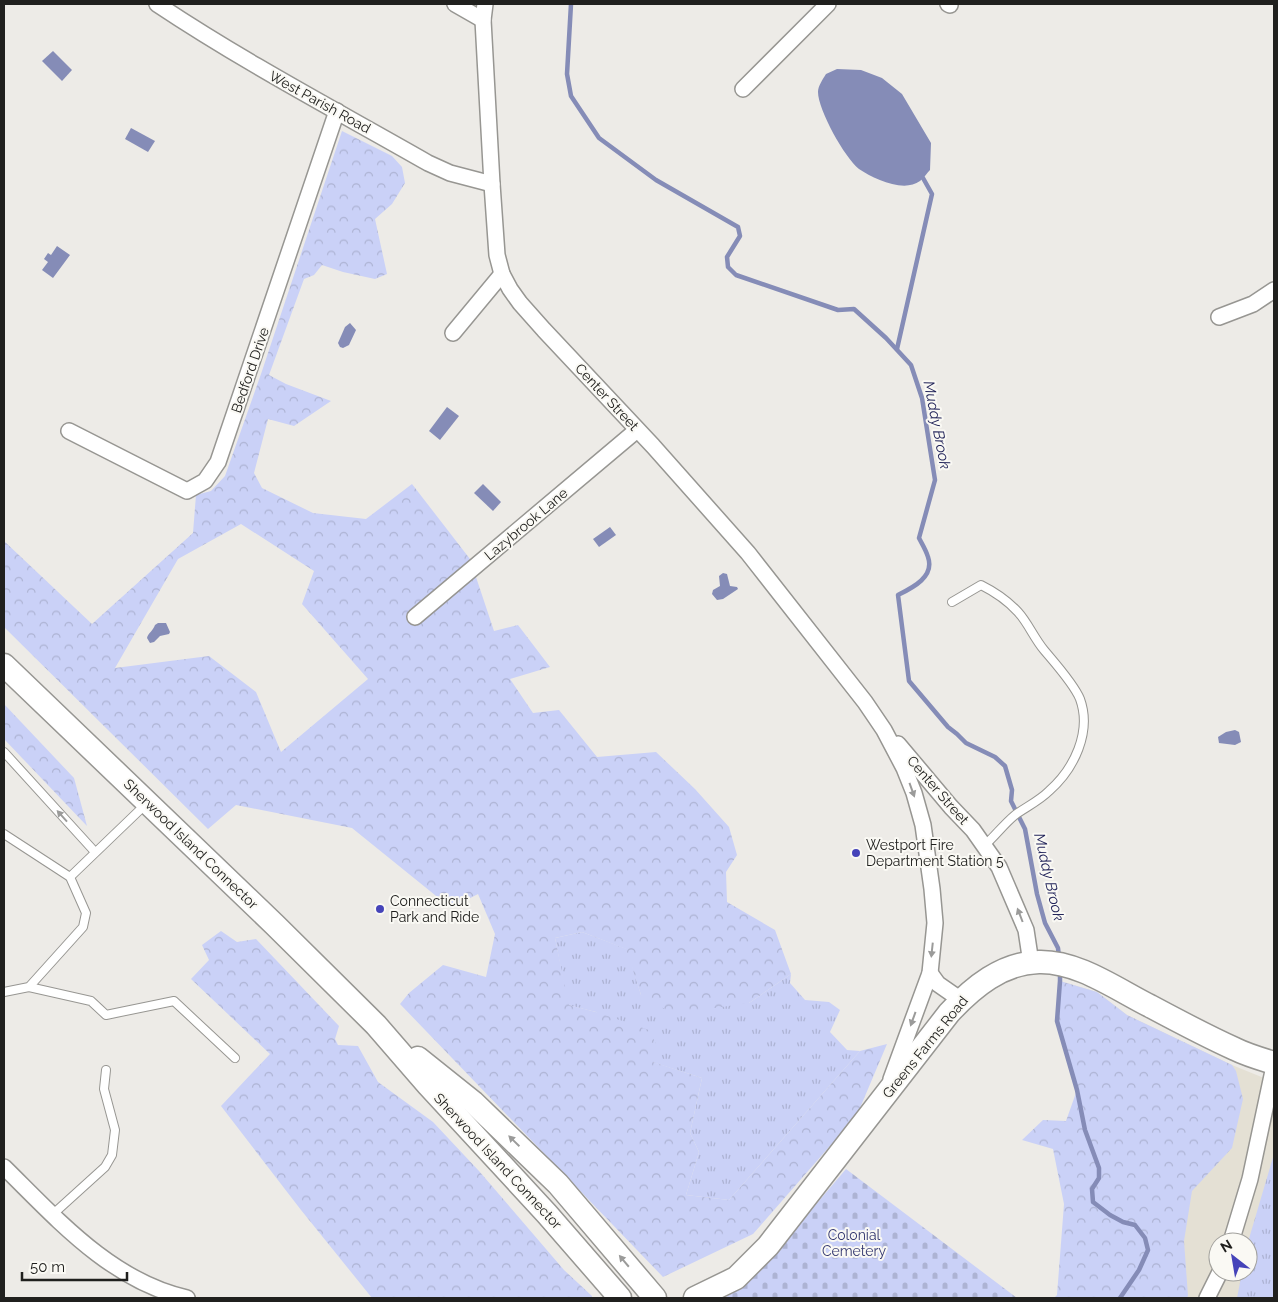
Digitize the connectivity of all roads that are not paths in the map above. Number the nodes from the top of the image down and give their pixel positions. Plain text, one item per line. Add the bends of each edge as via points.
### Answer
1 (157, 4) edge
2 (455, 4) edge
3 (485, 4) edge
4 (828, 4) edge
5 (483, 20) junction
6 (743, 89) dead end
7 (337, 111) junction
8 (492, 184) junction
9 (502, 274) junction
10 (1274, 290) edge
11 (1219, 317) dead end
12 (452, 333) dead end
13 (69, 430) dead end
14 (637, 430) junction
15 (952, 602) dead end
16 (415, 618) dead end
17 (4, 665) edge
18 (884, 730) junction
19 (4, 752) edge
20 (148, 802) junction
21 (4, 834) edge
22 (985, 845) junction
23 (95, 852) junction
24 (70, 877) junction
25 (1039, 962) junction
26 (930, 973) junction
27 (29, 987) junction
28 (4, 992) edge
29 (961, 1000) junction
30 (376, 1025) junction
31 (235, 1058) dead end
32 (1274, 1065) edge
33 (106, 1070) dead end
34 (884, 1097) junction
35 (4, 1167) edge
36 (52, 1215) junction
37 (1234, 1232) edge
38 (1215, 1282) edge
39 (186, 1298) edge
40 (620, 1298) edge
41 (655, 1298) edge
42 (695, 1298) edge
43 (1208, 1298) edge

1 - 7 street, West Parish Road via 208,38
2 - 5 street
3 - 5 street, Center Street
4 - 6 street
5 - 8 street, Center Street
7 - 8 street, West Parish Road via 428,163 450,173
7 - 13 street, Bedford Drive via 218,462 206,481 187,491
8 - 9 street, Center Street via 497,256
9 - 12 street
9 - 14 street, Center Street via 520,303
10 - 11 street via 1253,304
14 - 16 street, Lazybrook Lane
14 - 18 street, Center Street via 748,553
15 - 22 lane via 981,585 997,592 1018,612 1080,697 1083,714 1082,738 1062,778 1049,792 1014,816
17 - 20 main road, Sherwood Island Connector
18 - 22 street, Center Street
18 -> 26 street, Center Street via 904,768 923,825 935,923
23 -> 19 lane
20 - 23 lane
20 - 30 main road, Sherwood Island Connector
21 - 24 lane
25 -> 22 street, Center Street via 999,866
23 - 24 lane
24 - 27 lane via 86,913 83,927
25 - 29 main road, Greens Farms Road via 1008,968 978,985
25 - 32 main road, Greens Farms Road via 1063,965 1093,976 1237,1050
26 - 29 street via 938,984
26 -> 34 street, Center Street
27 - 28 lane
27 - 31 lane via 91,1001 106,1015 174,1000
29 - 34 main road, Greens Farms Road
30 - 40 main road, Sherwood Island Connector
41 -> 30 main road, Sherwood Island Connector via 558,1184 473,1102
32 - 37 street via 1250,1179
33 - 36 lane via 104,1089 115,1130 112,1155 105,1167
34 - 42 main road, Greens Farms Road via 768,1246 736,1278
35 - 36 street
36 - 39 street via 76,1238 131,1276 167,1294
38 - 43 street

